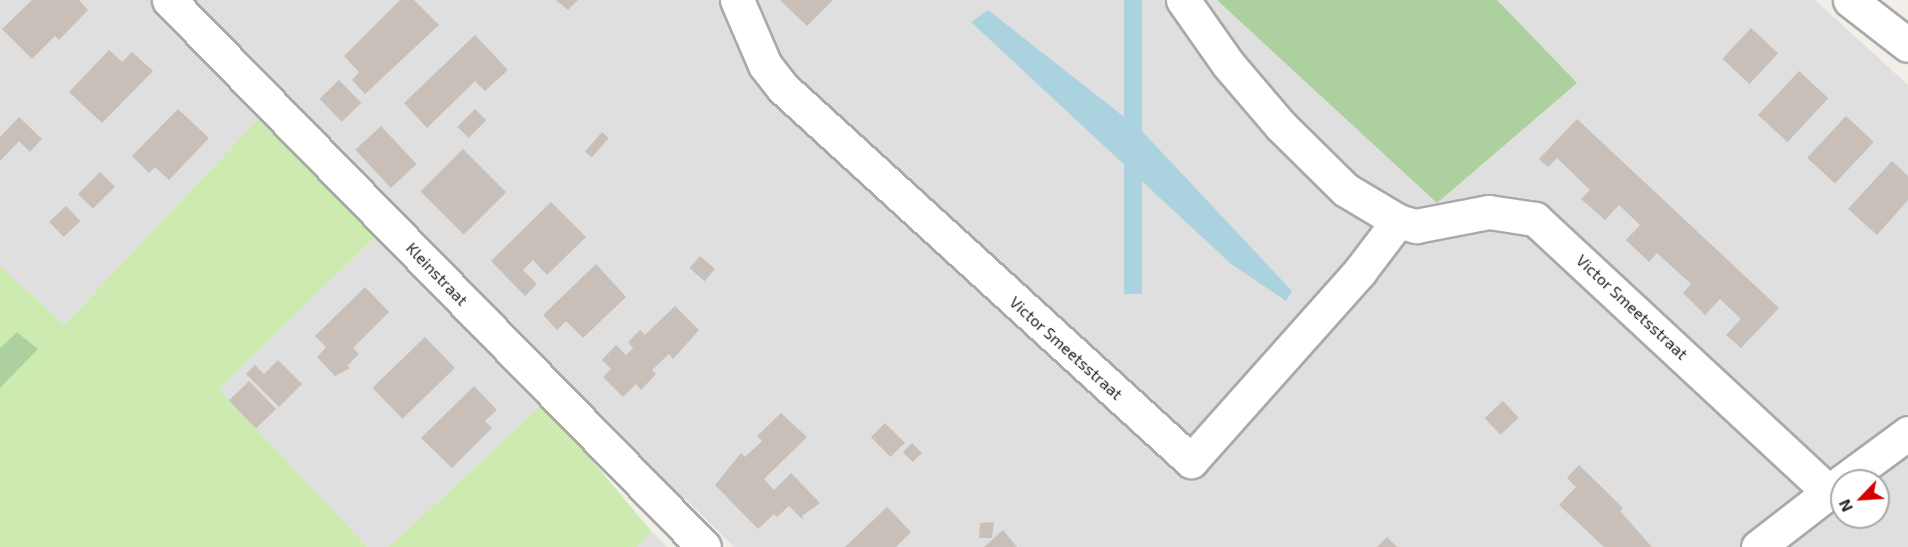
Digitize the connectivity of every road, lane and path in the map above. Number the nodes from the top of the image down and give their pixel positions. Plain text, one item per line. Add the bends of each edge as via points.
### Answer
1 (169, 0) edge
2 (737, 0) edge
3 (1183, 0) edge
4 (1850, 0) edge
5 (1908, 45) edge
6 (1398, 221) junction
7 (1908, 433) edge
8 (1860, 469) edge
9 (1830, 478) edge
10 (1830, 491) edge
11 (704, 547) edge
12 (1758, 547) edge

1 - 11 street, Kleinstraat
2 - 6 street, Victor Smeetsstraat via 765,65 783,88 1191,461 1360,271
3 - 6 street, Victor Smeetsstraat via 1228,64 1310,158 1346,190
4 - 5 street
6 - 9 street, Victor Smeetsstraat via 1433,225 1489,212 1535,219
7 - 8 street
10 - 12 street

